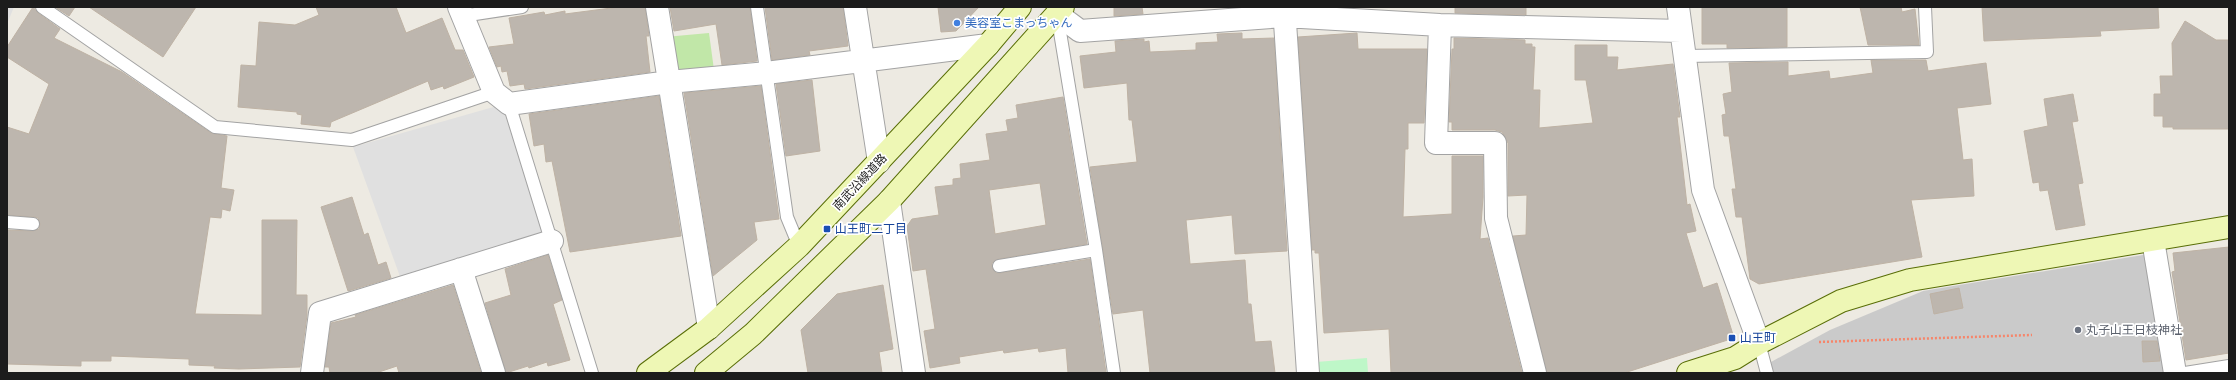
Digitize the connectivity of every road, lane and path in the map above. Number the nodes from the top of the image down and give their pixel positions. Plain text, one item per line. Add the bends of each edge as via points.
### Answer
1 (42, 7) edge
2 (522, 7) edge
3 (657, 7) edge
4 (757, 7) edge
5 (856, 7) edge
6 (1020, 7) edge
7 (1678, 7) edge
8 (1925, 7) edge
9 (1058, 9) edge
10 (461, 11) edge
11 (1284, 11) edge
12 (1440, 26) junction
13 (1681, 31) junction
14 (988, 45) junction
15 (1684, 56) junction
16 (864, 61) junction
17 (766, 73) junction
18 (669, 82) junction
19 (502, 98) junction
20 (879, 162) junction
21 (889, 201) junction
22 (7, 222) edge
23 (33, 224) dead end
24 (2229, 227) edge
25 (2153, 240) junction
26 (552, 241) junction
27 (799, 246) junction
28 (1096, 250) junction
29 (999, 266) dead end
30 (461, 269) junction
31 (709, 328) junction
32 (2032, 336) dead end
33 (1814, 342) dead end
34 (1759, 344) junction
35 (2229, 366) edge
36 (709, 372) edge
37 (312, 373) edge
38 (494, 373) edge
39 (592, 373) edge
40 (648, 373) edge
41 (914, 373) edge
42 (1114, 373) edge
43 (1308, 373) edge
44 (1535, 373) edge
45 (1688, 373) edge
46 (1767, 373) edge
47 (2175, 373) edge
48 (2185, 373) edge

1 - 19 lane via 215,127 352,140
2 - 10 lane
3 - 18 street
4 - 17 lane
5 - 16 street
6 - 14 street, 南武沿線道路
7 - 13 street
8 - 15 lane via 1926,52
9 - 11 street via 1080,30
9 - 21 street
9 - 28 lane
10 - 19 street
11 - 12 street
11 - 43 street
12 - 13 street
12 - 44 street via 1436,143 1495,143 1496,218
13 - 15 street
14 - 16 street
14 - 20 street, 南武沿線道路
15 - 34 street via 1703,190
16 - 17 street
16 - 20 street
17 - 18 street
17 - 27 lane via 787,217
18 - 19 street
18 - 31 street
19 - 26 lane
20 - 27 street, 南武沿線道路
21 - 36 street via 753,334
21 - 41 street
22 - 23 lane
24 - 25 street
25 - 34 street via 1910,280 1841,301
25 - 47 street
26 - 30 street
26 - 39 lane
27 - 31 street, 南武沿線道路
28 - 29 lane
28 - 42 lane
30 - 37 street via 320,313
30 - 38 street
31 - 40 street, 南武沿線道路
32 - 33 path
34 - 45 street via 1735,358
34 - 46 lane
35 - 48 lane

